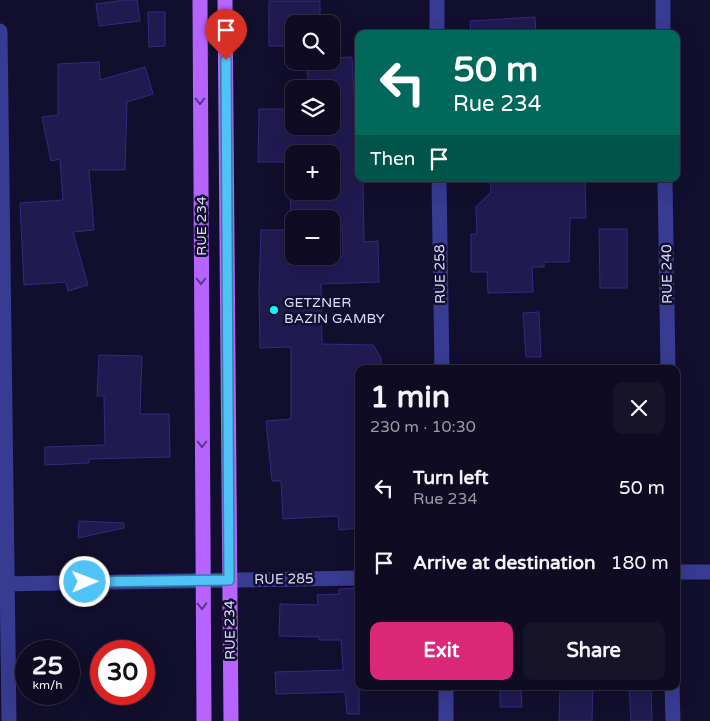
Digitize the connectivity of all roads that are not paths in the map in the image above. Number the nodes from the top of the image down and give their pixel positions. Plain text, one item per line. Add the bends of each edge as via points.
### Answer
1 (200, 0) edge
2 (225, 0) edge
3 (437, 0) edge
4 (663, 0) edge
5 (437, 30) edge
6 (664, 30) edge
7 (0, 31) edge
8 (439, 182) edge
9 (665, 182) edge
10 (442, 365) edge
11 (668, 365) edge
12 (2, 381) edge
13 (680, 572) edge
14 (710, 572) edge
15 (355, 578) edge
16 (202, 580) junction
17 (229, 580) junction
18 (4, 584) edge
19 (446, 690) edge
20 (672, 690) edge
21 (9, 721) edge
22 (204, 721) edge
23 (231, 721) edge
24 (446, 721) edge
25 (673, 721) edge

1 -> 16 main road, RUE 234
2 - 17 main road, RUE 234
3 - 5 street
4 - 6 street
7 - 12 street
8 - 10 street, RUE 258
9 - 11 street, RUE 240
12 - 18 street
13 - 14 street
15 - 17 street, RUE 285
16 - 17 street, RUE 285
16 - 18 street, RUE 285
16 -> 22 main road, RUE 234
17 - 23 main road, RUE 234
18 - 21 street
19 - 24 street
20 - 25 street

